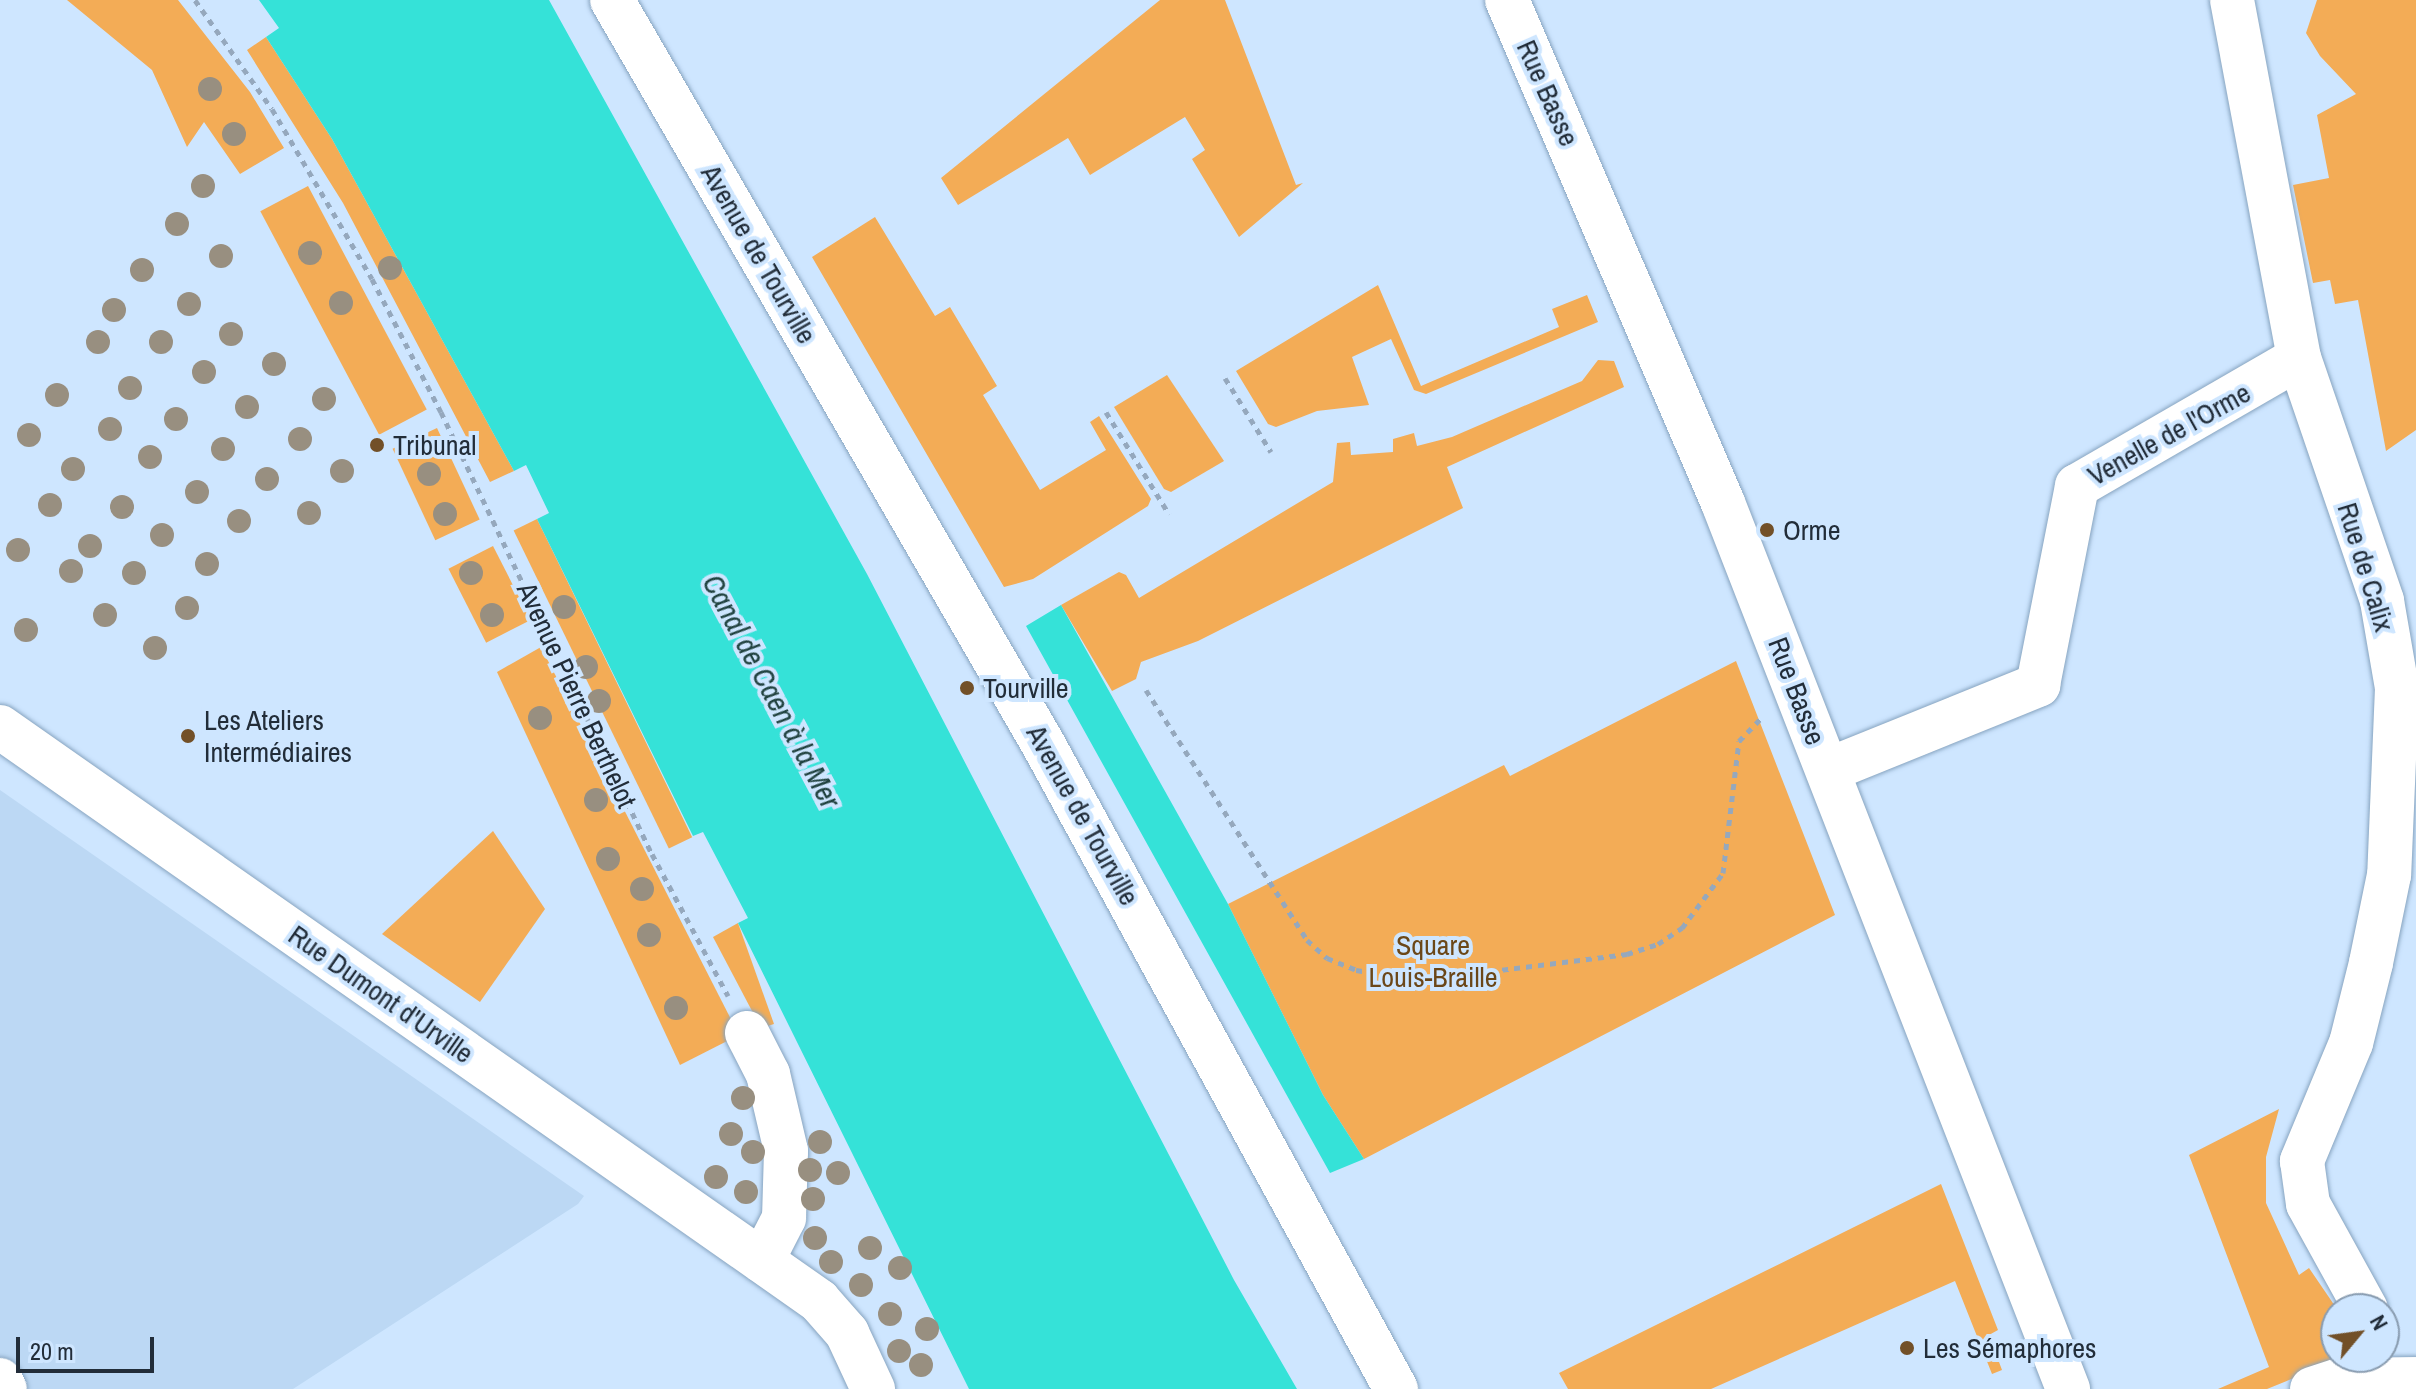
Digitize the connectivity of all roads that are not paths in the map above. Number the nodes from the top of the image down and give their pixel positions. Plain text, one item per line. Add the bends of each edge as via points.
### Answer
1 (612, 0) edge
2 (1507, 0) edge
3 (2232, 0) edge
4 (2299, 358) junction
5 (0, 727) edge
6 (1828, 770) junction
7 (747, 1033) road end
8 (762, 1261) junction
9 (2357, 1293) edge
10 (2375, 1373) edge
11 (0, 1380) edge
12 (5, 1389) edge
13 (873, 1389) edge
14 (1396, 1389) edge
15 (2068, 1389) edge
16 (2312, 1389) edge

1 - 14 street, Avenue de Tourville via 1042,742
2 - 6 street, Rue Basse via 1680,397
3 - 4 street, Rue de Calix
4 - 6 street, Venelle de l'Orme via 2077,486 2038,685
4 - 9 street, Rue de Calix via 2382,601 2397,688 2389,875 2351,1043 2302,1161 2308,1204
5 - 8 street, Rue Dumont d'Urville
6 - 15 street, Rue Basse
7 - 8 street via 778,1104 788,1174 784,1218
8 - 13 street via 835,1315 862,1358
10 - 16 street
11 - 12 street

